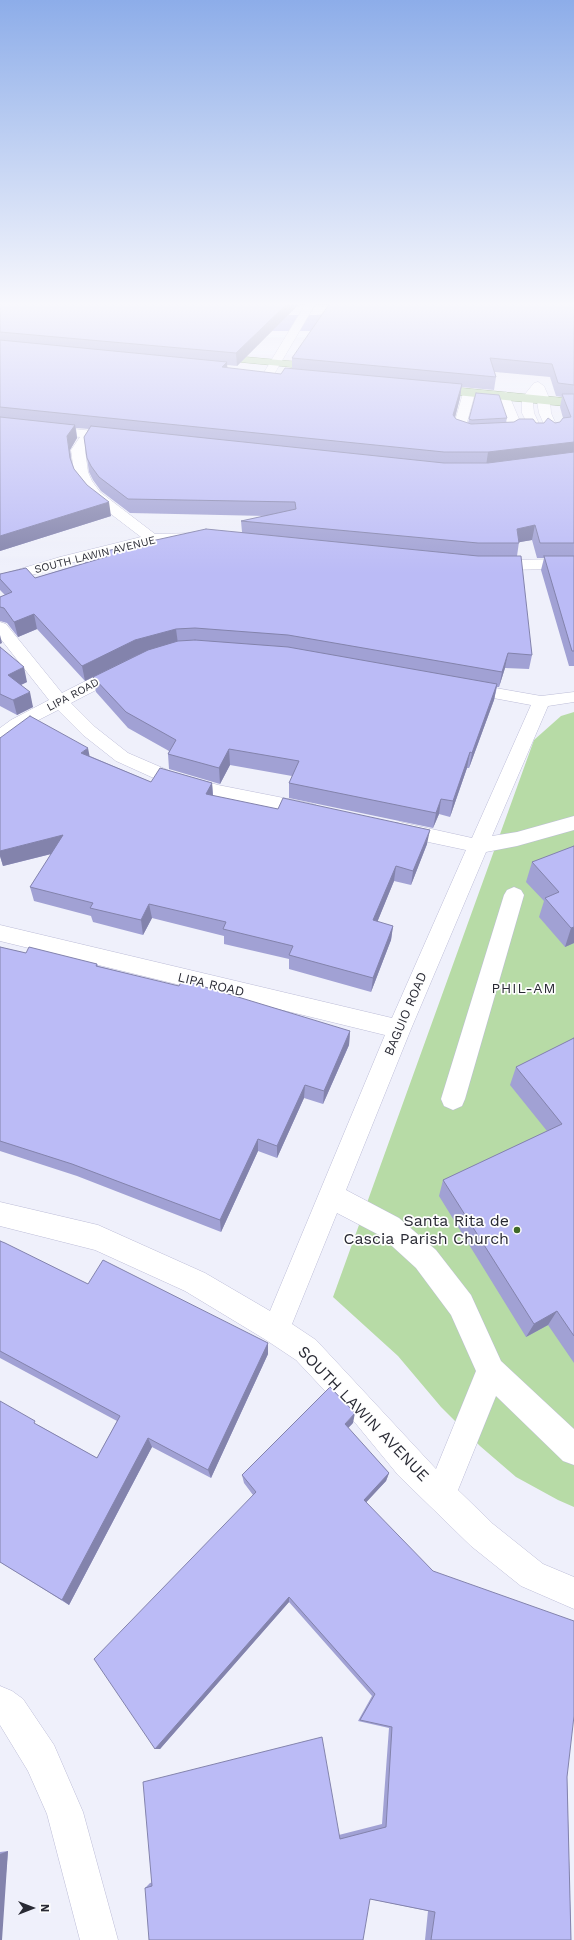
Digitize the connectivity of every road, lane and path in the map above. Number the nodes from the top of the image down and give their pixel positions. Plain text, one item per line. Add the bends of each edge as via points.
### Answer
1 (469, 393) edge
2 (476, 394) edge
3 (532, 394) edge
4 (541, 394) edge
5 (506, 396) junction
6 (528, 398) junction
7 (544, 400) junction
8 (574, 403) edge
9 (0, 425) edge
10 (89, 434) junction
11 (129, 439) edge
12 (209, 538) edge
13 (152, 539) junction
14 (476, 564) edge
15 (574, 564) edge
16 (0, 580) edge
17 (0, 627) edge
18 (137, 662) edge
19 (449, 685) edge
20 (574, 697) edge
21 (541, 701) junction
22 (60, 702) junction
23 (0, 737) edge
24 (325, 814) edge
25 (574, 823) edge
26 (386, 826) edge
27 (478, 846) junction
28 (514, 895) dead end
29 (0, 933) edge
30 (399, 1029) junction
31 (453, 1099) dead end
32 (331, 1196) junction
33 (0, 1214) edge
34 (276, 1330) junction
35 (491, 1371) junction
36 (574, 1450) edge
37 (440, 1494) junction
38 (574, 1594) edge
39 (0, 1703) edge
40 (99, 1940) edge

1 - 5 street via 459,428 469,432 512,430 516,426 505,400
2 - 5 main road
3 - 6 street
4 - 7 street
5 - 6 main road
6 - 7 main road
6 - 7 street via 528,413 548,438
7 - 8 main road
9 - 10 street
10 - 11 street
10 - 13 street via 78,450 85,482 95,495
12 - 13 street, SOUTH LAWIN AVENUE
13 - 16 street, SOUTH LAWIN AVENUE via 65,560
14 - 15 street
17 - 22 street
18 - 22 street, LIPA ROAD
19 - 21 street
20 - 21 street
21 - 27 street, BAGUIO ROAD
22 - 23 street, LIPA ROAD via 17,724
22 - 24 street via 89,731 122,757 141,766 165,776 218,791
25 - 27 street via 517,839
26 - 27 street
27 - 30 street, BAGUIO ROAD
28 - 31 street
29 - 30 street, LIPA ROAD
30 - 32 street, BAGUIO ROAD
32 - 34 street, BAGUIO ROAD
32 - 35 street via 390,1227 426,1259 461,1305
33 - 34 street, SOUTH LAWIN AVENUE via 98,1238 195,1282
34 - 37 street, SOUTH LAWIN AVENUE via 306,1350 409,1464
35 - 36 street
35 - 37 street
37 - 38 street, SOUTH LAWIN AVENUE via 482,1535 532,1575
39 - 40 street via 11,1711 41,1758 65,1812

